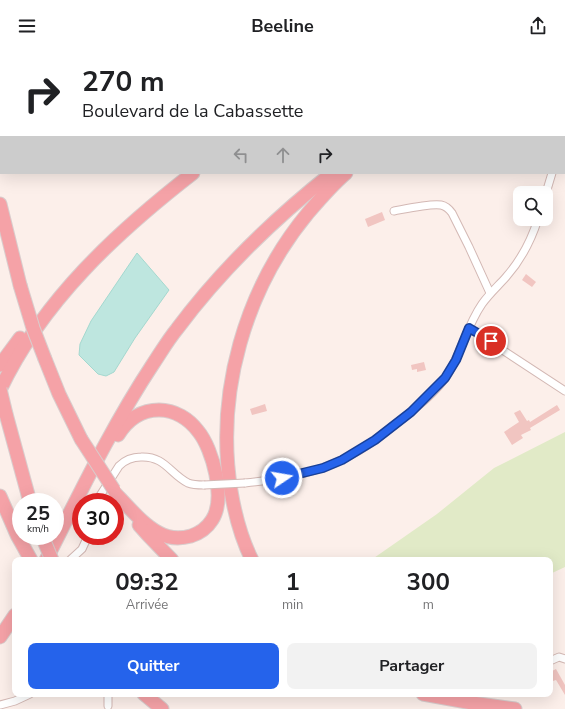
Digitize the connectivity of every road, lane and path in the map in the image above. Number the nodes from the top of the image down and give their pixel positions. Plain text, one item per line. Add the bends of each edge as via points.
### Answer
1 (184, 174) edge
2 (192, 174) edge
3 (331, 174) edge
4 (345, 174) edge
5 (552, 174) edge
6 (548, 186) edge
7 (0, 204) edge
8 (394, 211) dead end
9 (535, 226) edge
10 (490, 293) junction
11 (469, 328) junction
12 (0, 365) edge
13 (0, 389) edge
14 (565, 391) edge
15 (115, 492) junction
16 (28, 493) edge
17 (102, 493) edge
18 (0, 496) edge
19 (68, 517) junction
20 (46, 545) edge
21 (84, 545) edge
22 (29, 557) edge
23 (48, 557) edge
24 (51, 557) edge
25 (73, 557) edge
26 (169, 557) edge
27 (251, 557) edge
28 (12, 619) edge
29 (0, 637) edge
30 (565, 659) edge
31 (553, 660) edge
32 (24, 697) edge
33 (108, 697) edge
34 (148, 697) edge
35 (155, 697) edge
36 (439, 697) edge
37 (451, 697) edge
38 (472, 703) junction
39 (0, 705) edge
40 (108, 706) dead end
41 (162, 709) edge
42 (169, 709) edge
43 (515, 709) edge

1 - 12 highway via 110,236 46,306
2 - 13 highway via 119,235 73,282 23,347
3 - 19 highway via 246,248 176,329 104,445
4 - 27 highway via 323,195 281,249 252,307 242,336 233,374 226,444 236,518
5 - 6 street
7 - 15 highway, bridge via 20,285 45,359 81,439
8 - 10 street via 435,205 448,208
9 - 10 street via 518,261
10 - 11 street via 481,304
11 - 14 street
11 - 17 street, bridge via 456,360 440,385 375,440 342,460 323,468 282,478 204,485 189,483 159,460 135,457 119,466
13 - 16 highway, bridge
15 - 19 highway via 144,522 160,533 181,538 199,533 213,519 217,510 218,488 209,451 198,430 187,420 170,411 144,412 132,418 119,433
15 - 26 highway via 147,534
18 - 22 highway
19 - 23 highway
20 - 24 highway, bridge
21 - 25 street
28 - 29 highway
30 - 31 street via 559,657
32 - 39 street
33 - 40 street
34 - 41 highway
35 - 42 highway
36 - 38 highway
37 - 38 highway
38 - 43 highway

